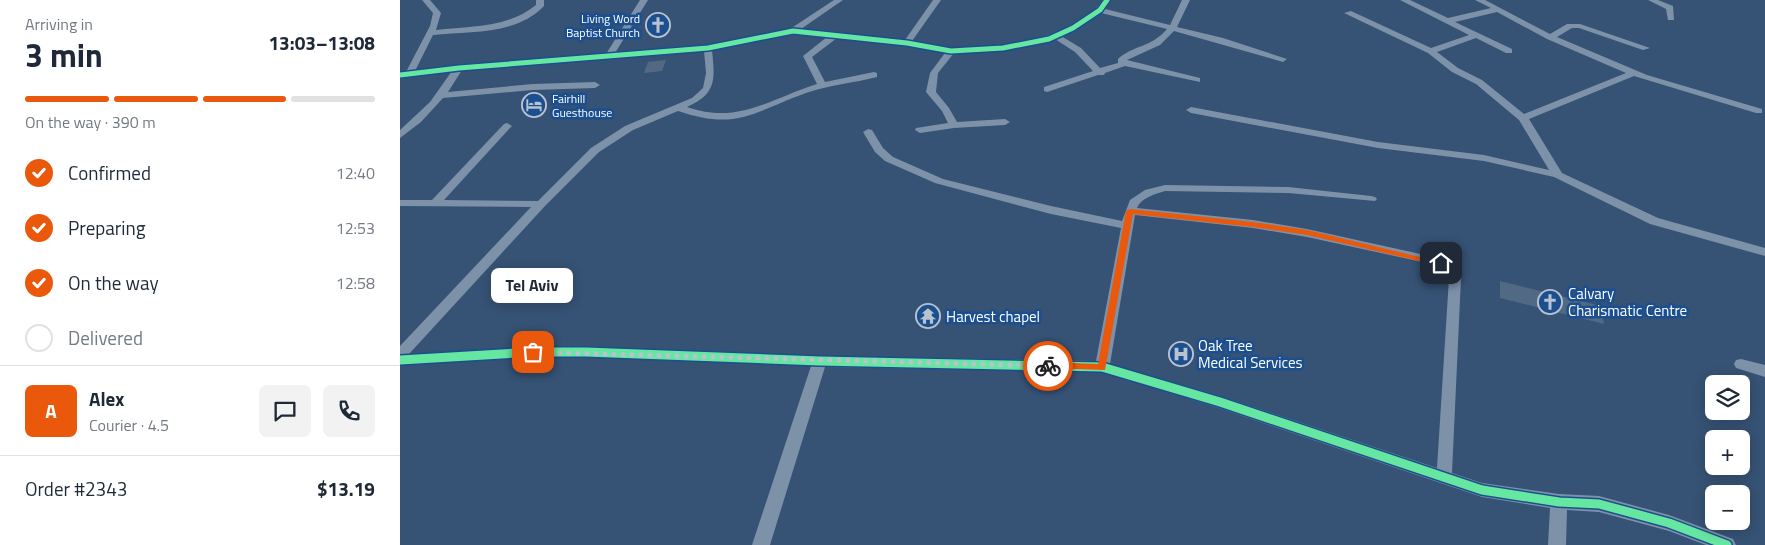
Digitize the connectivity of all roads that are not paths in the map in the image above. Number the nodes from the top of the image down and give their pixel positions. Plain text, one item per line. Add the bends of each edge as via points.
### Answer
1 (426, 0) edge
2 (540, 0) edge
3 (644, 0) edge
4 (839, 0) edge
5 (936, 0) edge
6 (1107, 0) edge
7 (1186, 0) edge
8 (1404, 0) edge
9 (1479, 0) edge
10 (1652, 0) edge
11 (1498, 9) junction
12 (1100, 10) junction
13 (1348, 13) dead end
14 (1671, 18) dead end
15 (1447, 21) junction
16 (1173, 28) junction
17 (793, 31) junction
18 (430, 33) junction
19 (836, 34) junction
20 (1476, 35) junction
21 (1055, 36) junction
22 (1550, 37) junction
23 (907, 43) junction
24 (708, 48) junction
25 (1646, 48) dead end
26 (1431, 50) junction
27 (951, 51) junction
28 (1509, 51) dead end
29 (609, 56) junction
30 (1283, 59) dead end
31 (1125, 63) junction
32 (459, 68) junction
33 (1101, 73) junction
34 (1632, 73) junction
35 (404, 74) edge
36 (874, 74) dead end
37 (1197, 80) dead end
38 (595, 85) dead end
39 (822, 86) junction
40 (1048, 89) dead end
41 (443, 95) junction
42 (680, 108) junction
43 (1191, 110) dead end
44 (1759, 111) dead end
45 (1523, 118) junction
46 (1006, 122) dead end
47 (507, 126) dead end
48 (954, 126) junction
49 (920, 130) dead end
50 (868, 132) dead end
51 (400, 135) edge
52 (1558, 175) junction
53 (1371, 199) dead end
54 (436, 202) junction
55 (400, 203) edge
56 (540, 204) junction
57 (1130, 211) junction
58 (1126, 225) junction
59 (1765, 252) edge
60 (400, 355) edge
61 (400, 360) edge
62 (820, 361) junction
63 (1741, 364) dead end
64 (1102, 368) junction
65 (1765, 371) edge
66 (1444, 478) junction
67 (1559, 502) junction
68 (761, 545) edge
69 (1557, 545) edge
70 (1726, 545) edge

1 - 18 street via 437,13
2 - 18 street via 540,6 531,14 508,24
3 - 29 street
4 - 17 street
5 - 23 street
6 - 12 street
7 - 16 street
8 - 15 street
9 - 11 street
10 - 14 street via 1670,8
11 - 15 street
11 - 22 street
12 - 16 street
12 - 21 street
13 - 26 street
15 - 20 street
16 - 30 street
16 - 31 street via 1150,48 1125,56 1122,60
17 - 19 street
17 - 24 street
18 - 35 street
19 - 23 street
19 - 39 street via 807,56
20 - 26 street
20 - 28 street
21 - 27 street via 1003,48
21 - 33 street via 1078,50
22 - 25 street via 1570,26 1580,26
22 - 34 street
23 - 27 street
24 - 29 street
24 - 42 street via 710,73 707,89
26 - 45 street via 1454,70 1479,82
27 - 48 street via 934,74 931,92
29 - 32 street
31 - 33 street
31 - 37 street
32 - 35 street
32 - 41 street
33 - 40 street
34 - 44 street
34 - 45 street
36 - 39 street
38 - 41 street
39 - 42 street via 786,96 749,114 729,119 696,115
41 - 51 street
42 - 56 street via 614,136 595,150
43 - 52 street via 1378,145 1484,158
45 - 52 street
46 - 48 street
47 - 54 street
48 - 49 street
50 - 58 street via 890,160 939,181 1042,208
52 - 59 street via 1654,221
53 - 57 street via 1288,190 1165,188 1149,192 1134,202
54 - 55 street
54 - 56 street
56 - 60 street
57 - 58 street
57 - 66 street via 1307,233 1430,260 1448,267 1455,278
58 - 64 street
61 - 62 street via 560,352
62 - 64 street
62 - 68 street
63 - 65 street
64 - 66 street via 1220,402
66 - 67 street via 1482,490
67 - 69 street
67 - 70 street via 1599,504 1639,514

